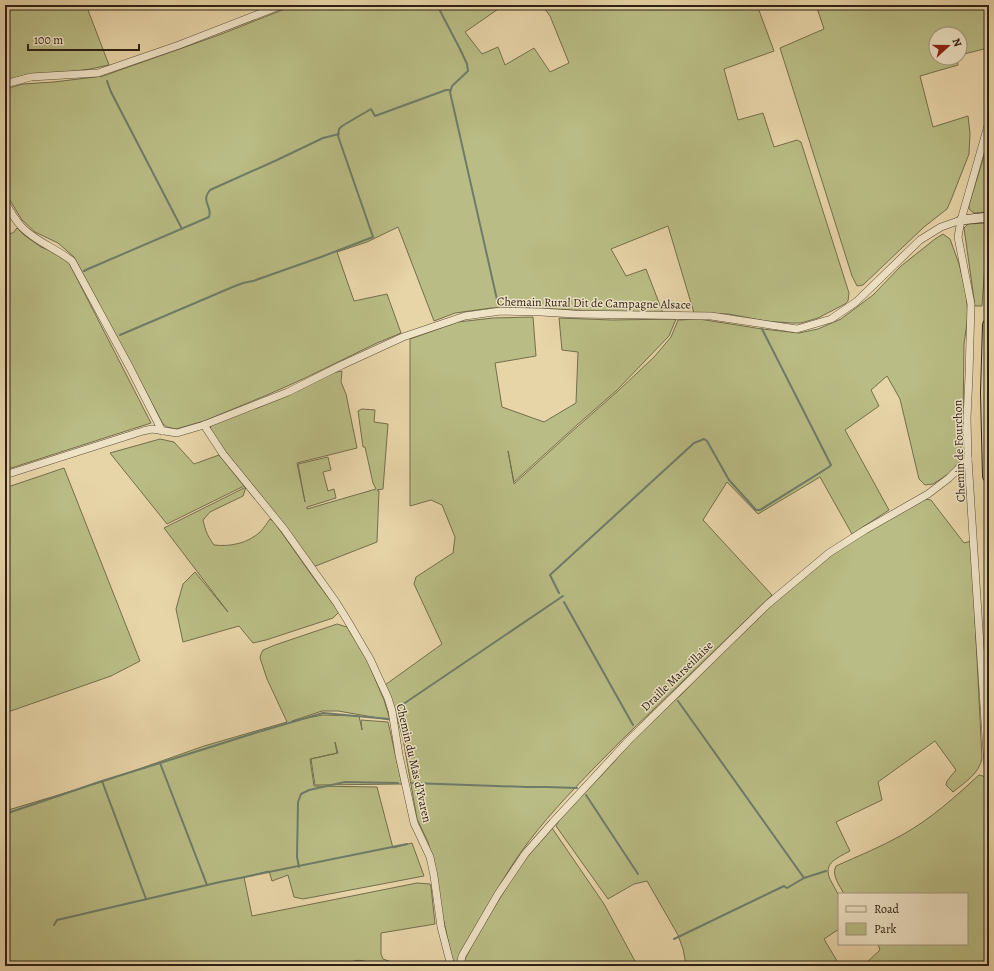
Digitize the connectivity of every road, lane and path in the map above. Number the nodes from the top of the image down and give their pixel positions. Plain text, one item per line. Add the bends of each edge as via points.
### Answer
1 (282, 5) edge
2 (5, 84) edge
3 (989, 122) edge
4 (5, 202) edge
5 (989, 217) edge
6 (961, 220) junction
7 (989, 325) edge
8 (204, 425) junction
9 (162, 431) junction
10 (968, 459) junction
11 (5, 475) edge
12 (989, 476) edge
13 (989, 784) edge
14 (452, 966) edge
15 (460, 966) edge

1 - 2 street via 98,73 32,77
3 - 6 street, Chemin de Fourchon
4 - 9 street via 24,230 72,261
5 - 6 street
6 - 8 street, Chemain Rural Dit de Campagne Alsace via 941,227 920,240 856,302 831,319 797,329 711,316 533,312 464,316 403,337 288,392
6 - 10 street, Chemin de Fourchon via 958,237 971,304
7 - 12 highway
8 - 9 street, Chemain Rural Dit de Campagne Alsace via 177,433
8 - 14 street, Chemin du Mas d'Yvaren via 223,454 284,529 336,602 370,659 388,698 414,823 430,857 441,927
9 - 11 street, Chemain Rural Dit de Campagne Alsace via 143,431
10 - 13 street, Chemin de Fourchon
10 - 15 street, Draille Marseillaise via 928,494 829,553 774,599 628,741 525,854 466,949

